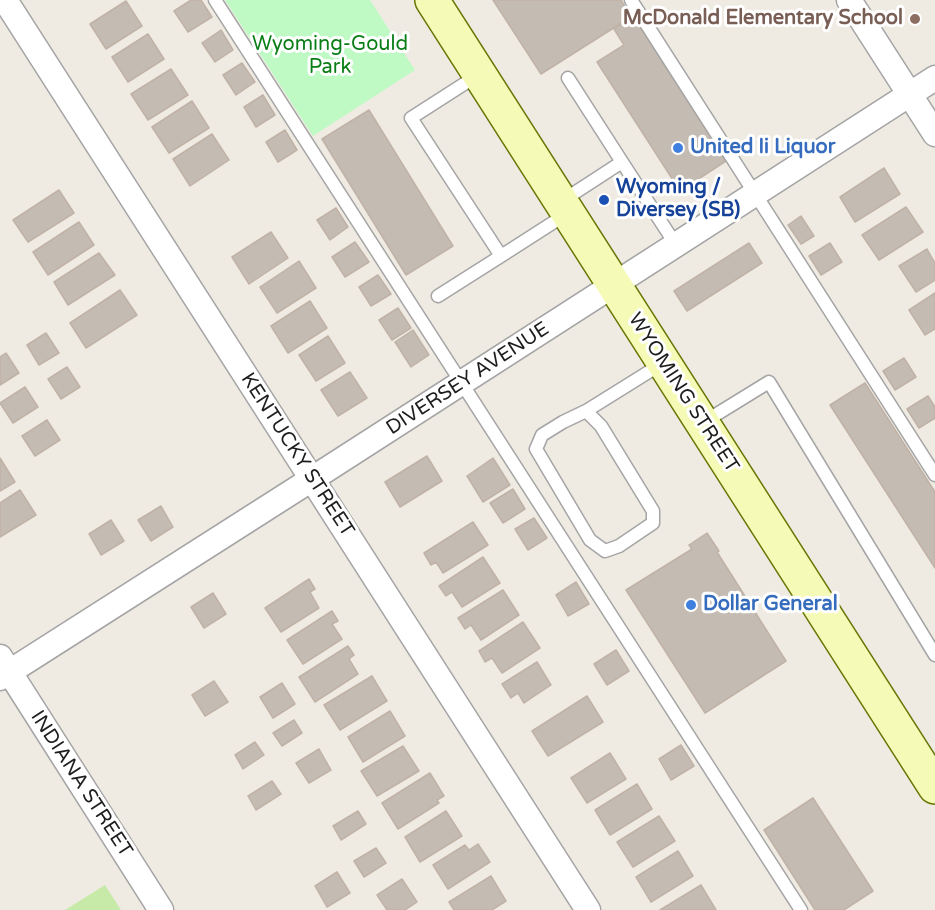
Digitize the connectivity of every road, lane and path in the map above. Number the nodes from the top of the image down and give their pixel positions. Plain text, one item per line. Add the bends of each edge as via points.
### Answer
1 (5, 0) edge
2 (216, 0) edge
3 (432, 0) edge
4 (631, 0) edge
5 (849, 0) edge
6 (479, 74) junction
7 (568, 78) dead end
8 (935, 78) edge
9 (910, 94) junction
10 (935, 134) edge
11 (622, 162) junction
12 (756, 194) junction
13 (564, 207) junction
14 (676, 245) junction
15 (501, 256) junction
16 (614, 285) junction
17 (438, 296) dead end
18 (664, 363) junction
19 (461, 383) junction
20 (586, 411) junction
21 (702, 423) junction
22 (935, 475) edge
23 (312, 479) junction
24 (935, 655) edge
25 (3, 669) edge
26 (935, 787) edge
27 (162, 910) edge
28 (588, 910) edge
29 (801, 910) edge

1 - 23 street, KENTUCKY STREET
2 - 19 lane
3 - 6 street, WYOMING STREET
4 - 12 lane
5 - 9 street
6 - 13 street, WYOMING STREET
6 - 15 lane via 411,118
7 - 11 lane
8 - 9 street, DIVERSEY AVENUE
9 - 10 street
9 - 12 street, DIVERSEY AVENUE
11 - 13 lane
11 - 14 lane
12 - 14 street, DIVERSEY AVENUE
12 - 22 lane
13 - 15 lane
13 - 16 street, WYOMING STREET
14 - 16 street, DIVERSEY AVENUE
15 - 17 lane
16 - 18 street, WYOMING STREET
16 - 19 street, DIVERSEY AVENUE
18 - 20 lane
18 - 21 street, WYOMING STREET
19 - 23 street, DIVERSEY AVENUE
19 - 29 lane
20 - 20 lane via 542,435 536,449 590,540 605,551 653,522 653,511 601,426
21 - 24 lane via 769,382
21 - 26 street, WYOMING STREET
23 - 25 street, DIVERSEY AVENUE
23 - 28 street, KENTUCKY STREET
25 - 27 street, INDIANA STREET

